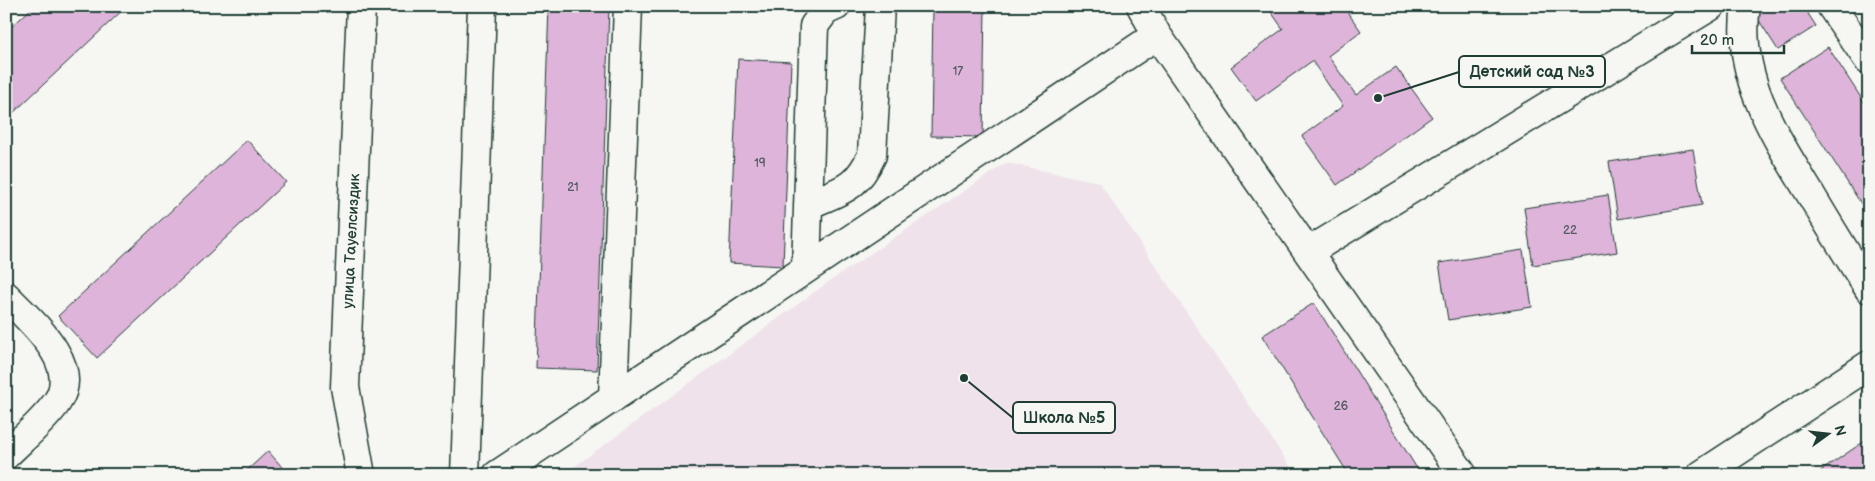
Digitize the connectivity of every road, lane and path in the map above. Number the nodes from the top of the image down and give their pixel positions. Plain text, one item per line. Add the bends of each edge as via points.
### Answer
1 (361, 6) edge
2 (482, 6) edge
3 (628, 6) edge
4 (836, 6) edge
5 (880, 6) edge
6 (1141, 6) edge
7 (1711, 6) edge
8 (1746, 6) edge
9 (1831, 6) edge
10 (1157, 35) junction
11 (1869, 61) edge
12 (808, 205) junction
13 (1308, 252) junction
14 (806, 269) junction
15 (1869, 289) edge
16 (6, 296) edge
17 (1869, 365) edge
18 (613, 398) junction
19 (6, 455) edge
20 (361, 475) edge
21 (465, 475) edge
22 (497, 475) edge
23 (1463, 475) edge
24 (1701, 475) edge

1 - 20 street, улица Тауелсиздик via 344,387
2 - 21 street
3 - 18 street
4 - 12 street via 825,11 814,26
5 - 12 street via 872,155 863,175 851,186
6 - 10 street
7 - 13 street
8 - 15 street via 1744,46 1760,106 1788,158
9 - 11 street
10 - 13 street
10 - 14 street
12 - 14 street
13 - 23 street
14 - 18 street
16 - 19 street via 56,351 63,369 63,384 58,401
17 - 24 street
18 - 22 street

